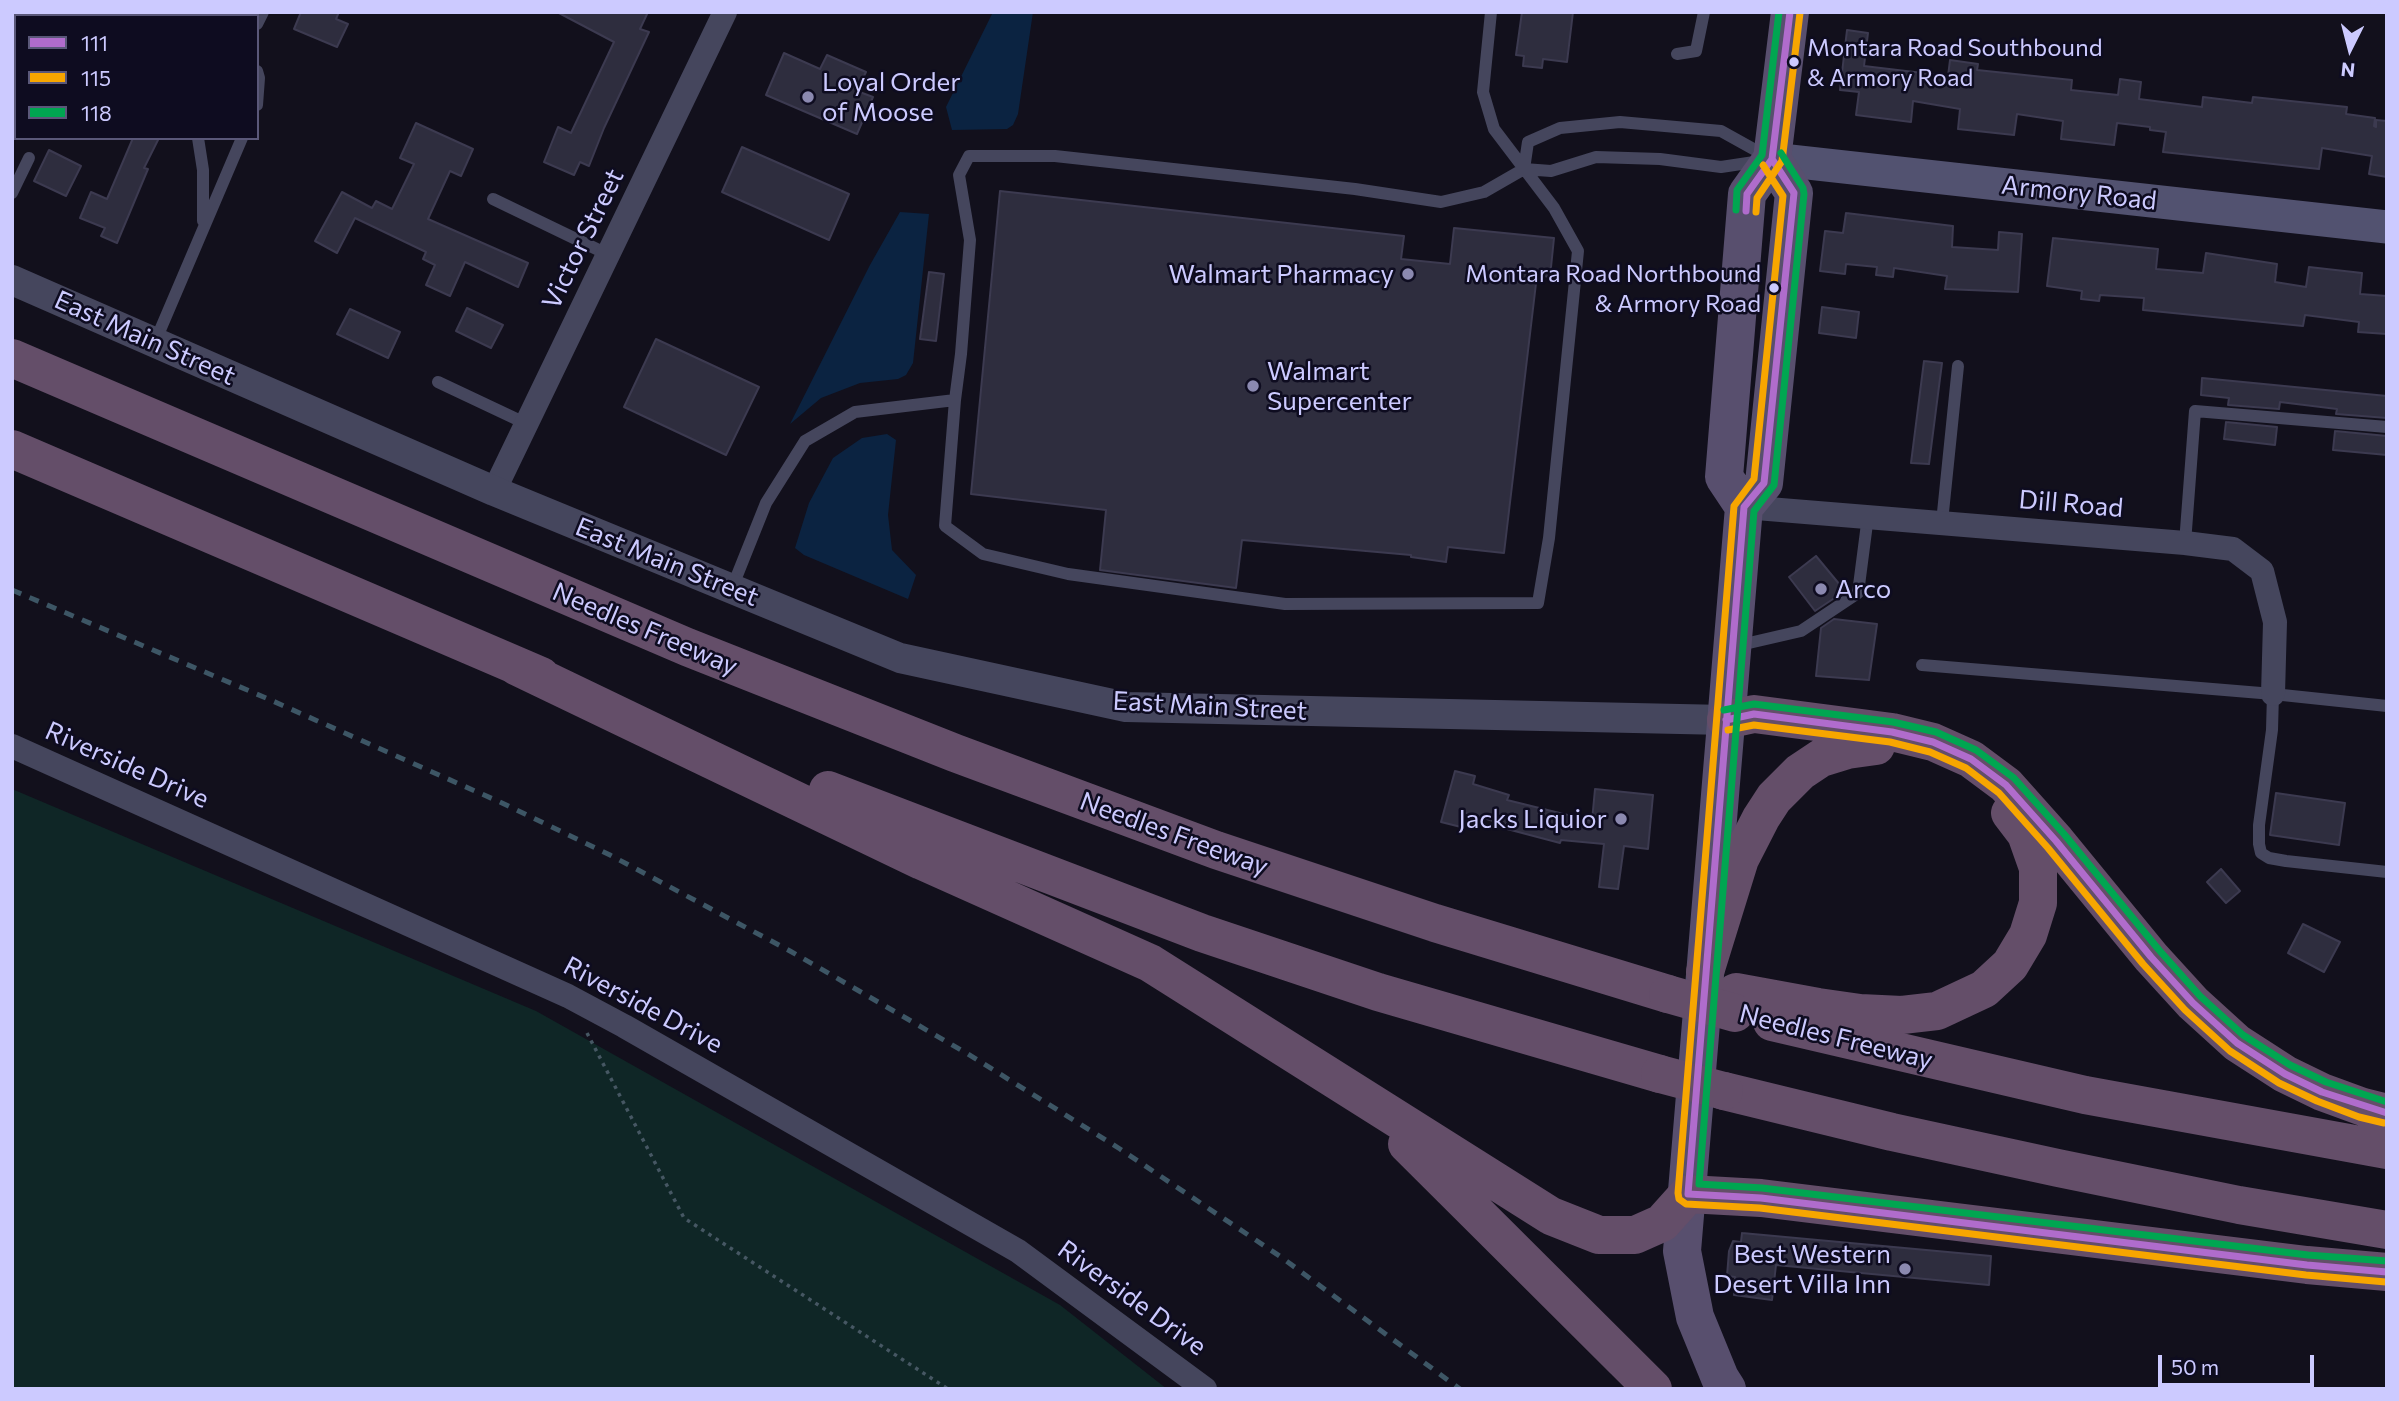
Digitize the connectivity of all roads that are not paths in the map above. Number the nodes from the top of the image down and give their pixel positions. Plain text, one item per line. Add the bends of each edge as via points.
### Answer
1 (725, 12) edge
2 (1491, 12) edge
3 (1704, 12) edge
4 (1790, 12) edge
5 (1677, 54) dead end
6 (198, 140) edge
7 (241, 140) edge
8 (29, 158) dead end
9 (1772, 159) junction
10 (1524, 169) junction
11 (12, 193) edge
12 (493, 199) dead end
13 (2387, 227) edge
14 (203, 228) junction
15 (609, 255) junction
16 (12, 280) edge
17 (155, 342) junction
18 (12, 358) edge
19 (1958, 366) dead end
20 (438, 383) dead end
21 (955, 400) junction
22 (527, 424) junction
23 (2387, 427) edge
24 (12, 449) edge
25 (494, 491) junction
26 (1744, 507) junction
27 (1868, 516) junction
28 (1942, 523) junction
29 (2185, 543) junction
30 (732, 588) junction
31 (1732, 647) junction
32 (1922, 665) dead end
33 (516, 666) junction
34 (2273, 694) junction
35 (2387, 706) edge
36 (1726, 720) junction
37 (12, 746) edge
38 (1875, 747) junction
39 (2387, 872) edge
40 (1703, 989) junction
41 (1353, 1091) junction
42 (2387, 1113) edge
43 (2387, 1150) edge
44 (1688, 1194) junction
45 (2387, 1230) edge
46 (2387, 1272) edge
47 (1205, 1389) edge
48 (1653, 1389) edge
49 (1727, 1389) edge

1 - 15 street, Victor Street
2 - 10 lane via 1483,92 1494,129
3 - 5 lane via 1696,51
4 - 9 main road
6 - 14 lane
7 - 14 lane
8 - 11 lane
9 - 10 lane via 1721,167 1596,157 1551,172
9 - 10 lane via 1721,131 1620,122 1560,128 1528,142
9 - 13 main road, Armory Road
9 - 26 main road via 1747,194 1724,477
10 - 21 lane via 1484,192 1441,202 1055,156 969,156 959,175 970,240
10 - 21 lane via 1554,208 1578,251 1549,538 1538,603 1285,604 1068,574 983,554 944,526
12 - 15 lane
14 - 17 lane
15 - 22 street, Victor Street
16 - 17 street, East Main Street
17 - 25 street, East Main Street
18 - 40 highway, Needles Freeway via 819,700 1192,842 1435,923
19 - 28 lane
20 - 22 lane
21 - 30 lane via 855,412 805,441 766,503
22 - 25 street, Victor Street
23 - 29 lane via 2195,411
24 - 33 highway
25 - 30 street, East Main Street
26 - 27 street, Dill Road
26 - 31 main road
27 - 28 street, Dill Road
27 - 31 lane via 1858,593 1801,631
28 - 29 street, Dill Road
29 - 34 street, Dill Road via 2233,549 2262,571 2275,622
30 - 36 street, East Main Street via 900,657 1126,707
31 - 36 main road
32 - 34 lane
33 - 41 highway via 922,861 1150,963
33 - 45 highway, bridge via 1202,933 1378,992 1724,1091 2058,1168
34 - 35 lane
34 - 39 lane via 2259,825 2261,853 2286,861
36 - 38 highway via 1756,731
36 - 40 main road
36 - 42 highway via 1754,714 1892,732 1933,742 1971,759 2006,785 2151,957 2237,1043 2298,1080
37 - 47 street, Riverside Drive via 568,996 624,1026 1018,1251
38 - 40 highway via 1821,758 1773,798 1741,859
38 - 40 highway via 1945,765 1979,784 2026,834 2038,868 2038,903 2028,935 2010,965 1984,989 1937,1011 1902,1015
40 - 43 highway, Needles Freeway via 1852,1042 2085,1095
40 - 44 main road
41 - 44 highway via 1551,1216 1600,1235 1635,1235 1662,1223
41 - 48 highway
44 - 46 highway via 1761,1198
44 - 49 main road via 1682,1251 1695,1317

